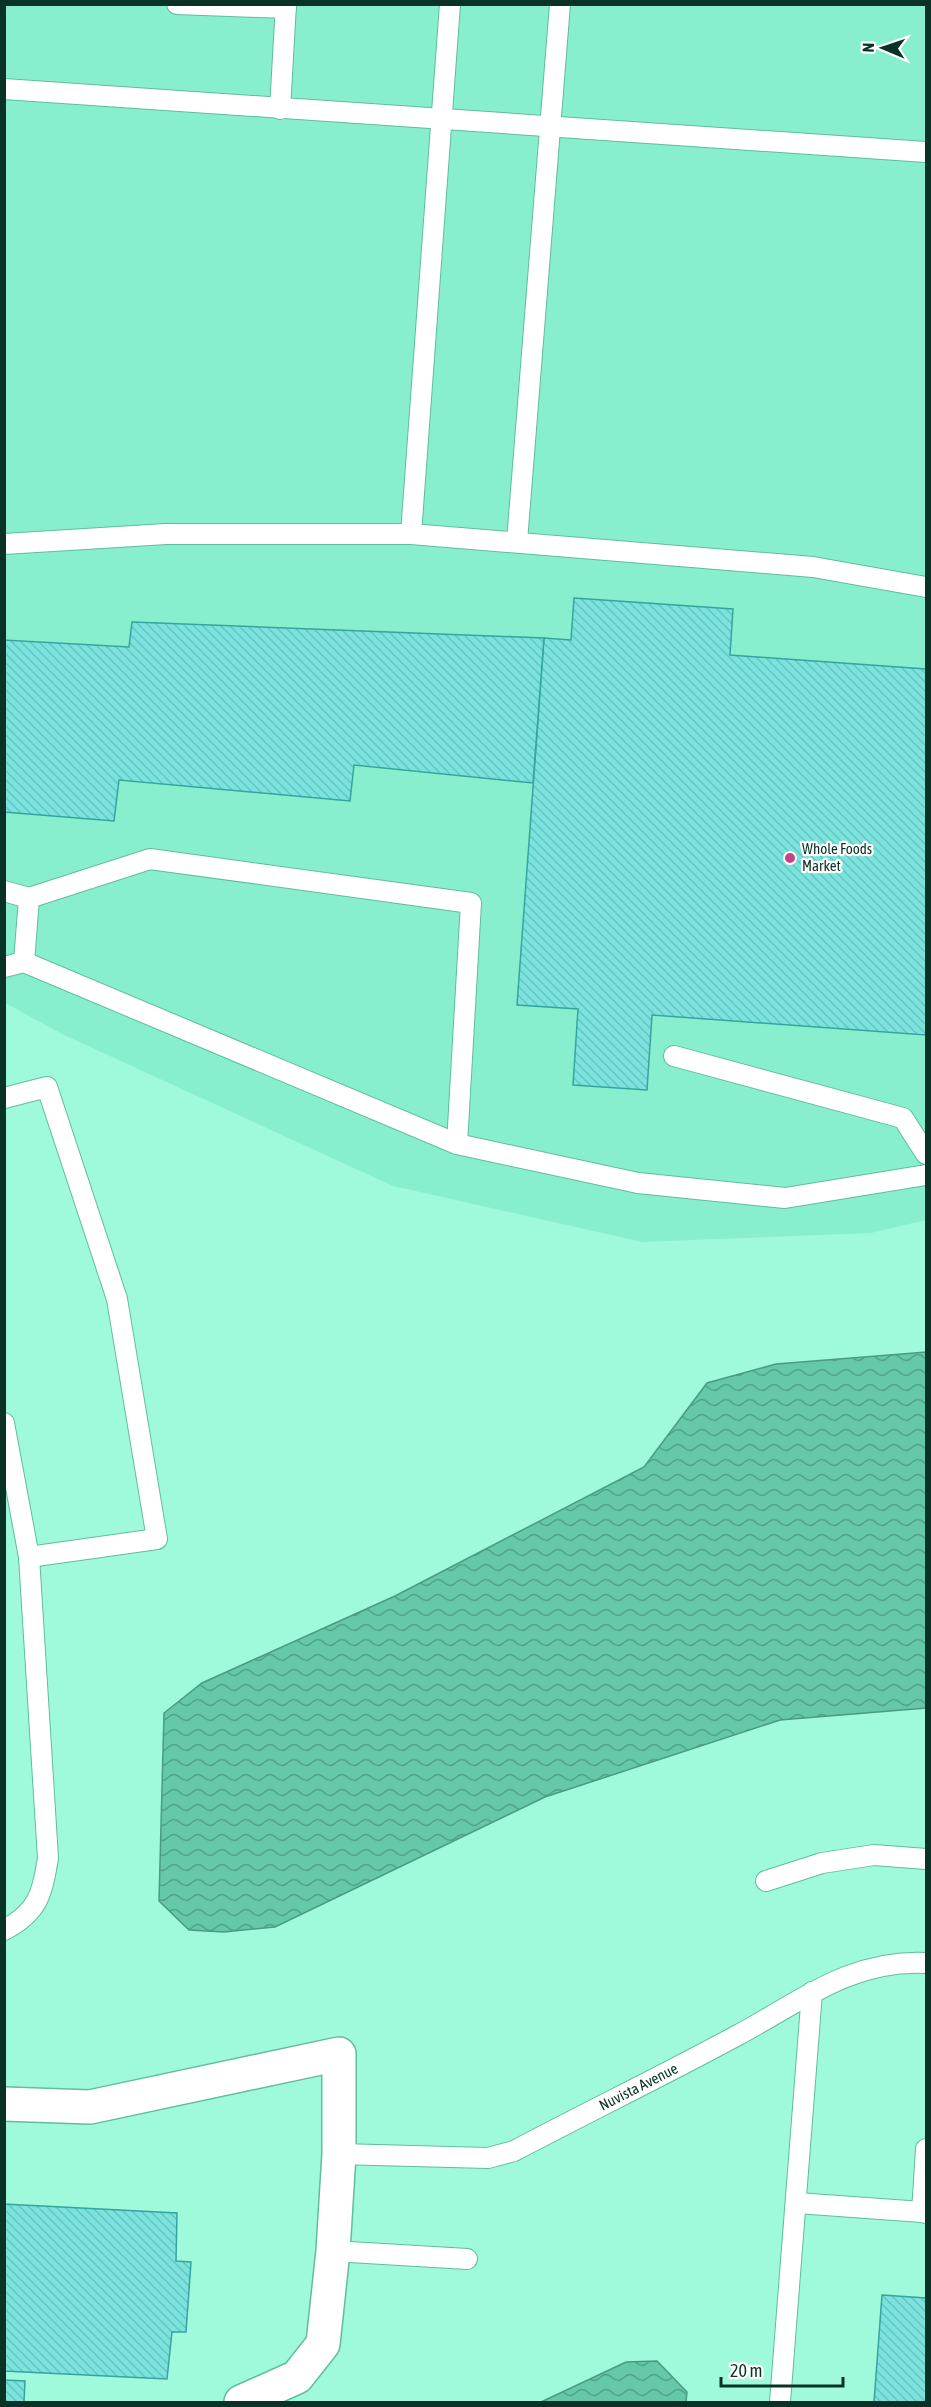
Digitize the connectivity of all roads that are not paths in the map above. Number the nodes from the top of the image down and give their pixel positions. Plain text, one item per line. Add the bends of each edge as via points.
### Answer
1 (177, 4) edge
2 (450, 4) edge
3 (560, 4) edge
4 (286, 6) edge
5 (4, 89) edge
6 (280, 109) junction
7 (443, 121) junction
8 (551, 128) junction
9 (927, 152) edge
10 (411, 534) junction
11 (517, 541) junction
12 (4, 544) edge
13 (927, 587) edge
14 (4, 891) edge
15 (29, 898) junction
16 (24, 962) junction
17 (4, 967) edge
18 (674, 1056) dead end
19 (4, 1098) edge
20 (457, 1144) junction
21 (927, 1154) edge
22 (927, 1174) edge
23 (4, 1423) edge
24 (28, 1557) junction
25 (927, 1859) edge
26 (766, 1881) dead end
27 (4, 1930) edge
28 (927, 1963) edge
29 (812, 1992) junction
30 (4, 2104) edge
31 (927, 2149) edge
32 (339, 2154) junction
33 (797, 2203) junction
34 (924, 2213) edge
35 (333, 2252) junction
36 (467, 2259) dead end
37 (241, 2403) edge
38 (780, 2403) edge

1 - 4 lane
2 - 7 lane
3 - 8 lane
4 - 6 lane
5 - 6 lane
6 - 7 lane
7 - 8 lane
7 - 10 lane
8 - 9 lane
8 - 11 lane
10 - 11 lane
10 - 12 lane via 166,534
11 - 13 lane via 813,567
14 - 15 lane
15 - 16 lane
15 - 20 lane via 150,859 471,903
16 - 17 lane
16 - 20 lane
18 - 21 lane via 903,1118
19 - 24 lane via 47,1087 117,1299 157,1539
20 - 22 lane via 638,1183 785,1198
23 - 24 lane
24 - 27 lane via 48,1858 42,1895 23,1920
25 - 26 lane via 874,1855 822,1863
28 - 29 lane, Nuvista Avenue via 897,1962 830,1982
29 - 32 lane, Nuvista Avenue via 739,2035 514,2151 488,2158
29 - 33 lane
30 - 32 street via 90,2107 339,2054
31 - 34 lane
32 - 35 street
33 - 34 lane
33 - 38 lane
35 - 36 lane
35 - 37 street via 323,2344 297,2377

